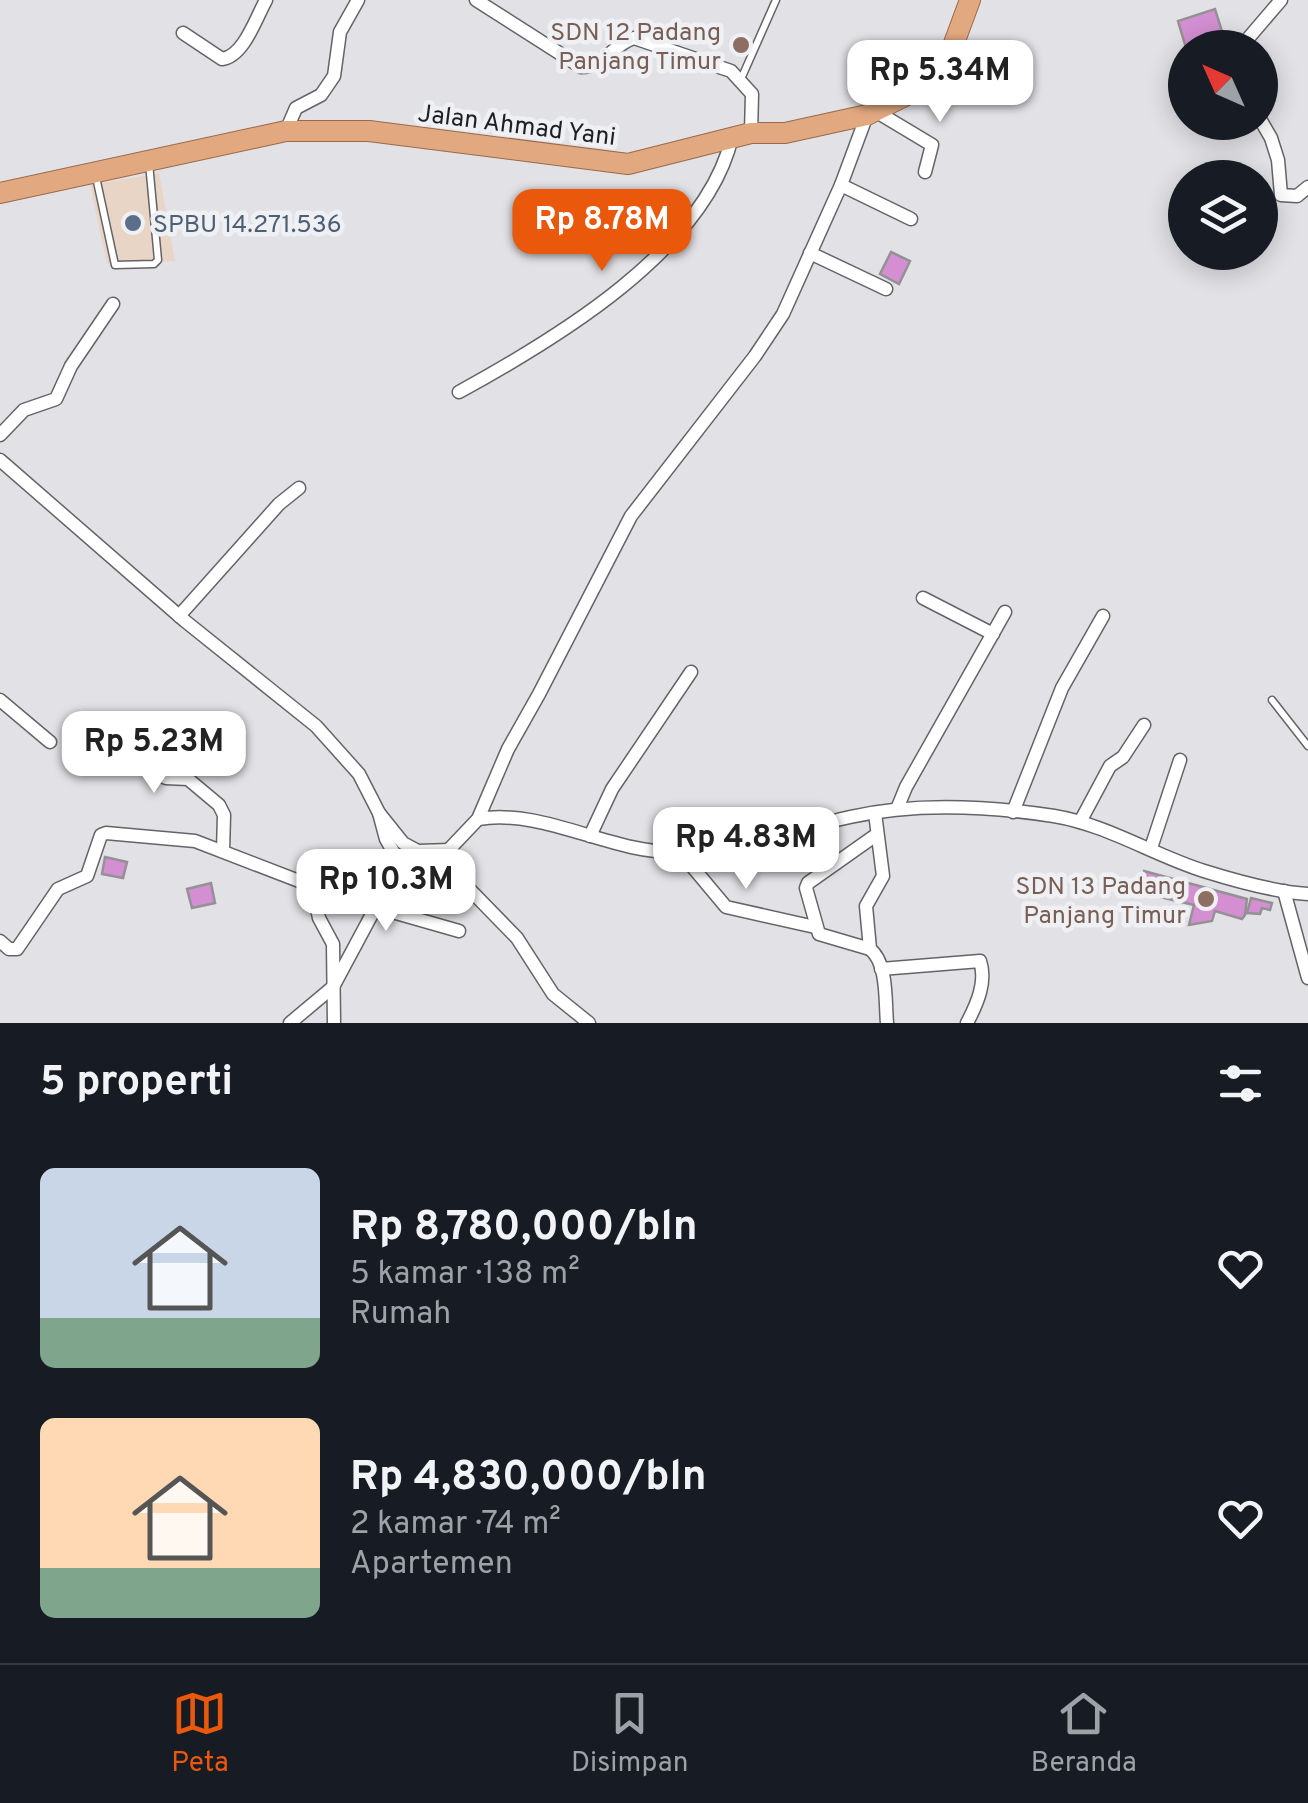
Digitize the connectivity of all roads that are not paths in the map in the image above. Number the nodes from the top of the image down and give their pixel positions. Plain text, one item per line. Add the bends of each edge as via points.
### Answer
1 (266, 0) edge
2 (358, 0) edge
3 (476, 0) edge
4 (776, 0) edge
5 (970, 0) edge
6 (1281, 0) edge
7 (1255, 30) edge
8 (183, 34) dead end
9 (741, 78) junction
10 (872, 114) junction
11 (286, 131) junction
12 (742, 135) junction
13 (1269, 140) edge
14 (149, 162) junction
15 (925, 172) dead end
16 (95, 173) junction
17 (841, 185) junction
18 (1308, 187) edge
19 (0, 193) edge
20 (911, 219) dead end
21 (810, 253) junction
22 (886, 289) dead end
23 (113, 304) dead end
24 (459, 392) dead end
25 (0, 435) edge
26 (0, 460) edge
27 (299, 488) dead end
28 (923, 598) dead end
29 (1005, 612) dead end
30 (179, 616) junction
31 (1103, 616) dead end
32 (993, 634) junction
33 (691, 672) dead end
34 (0, 700) edge
35 (1272, 700) dead end
36 (103, 722) dead end
37 (1144, 725) dead end
38 (50, 742) dead end
39 (1308, 746) edge
40 (1180, 760) dead end
41 (897, 809) junction
42 (379, 812) junction
43 (876, 812) junction
44 (1013, 812) junction
45 (478, 818) junction
46 (1080, 822) junction
47 (876, 835) junction
48 (590, 836) junction
49 (1151, 848) junction
50 (223, 851) junction
51 (680, 852) junction
52 (445, 854) junction
53 (401, 860) junction
54 (1284, 891) junction
55 (1308, 894) edge
56 (376, 907) junction
57 (815, 927) junction
58 (459, 931) dead end
59 (0, 941) edge
60 (870, 950) junction
61 (881, 969) junction
62 (1308, 978) edge
63 (333, 987) junction
64 (290, 1023) edge
65 (334, 1023) edge
66 (589, 1023) edge
67 (887, 1023) edge
68 (967, 1023) edge

1 - 8 street via 228,59
2 - 11 street via 340,32 334,76 321,95 296,108
3 - 9 street via 581,66 599,64 634,38
4 - 9 lane
5 - 10 highway, Jalan Ahmad Yani via 939,66
6 - 7 street
9 - 12 street via 754,100
10 - 12 highway, Jalan Ahmad Yani
10 - 15 street via 932,145
10 - 17 street
11 - 12 highway, Jalan Ahmad Yani via 369,131 628,164
11 - 14 highway, Jalan Ahmad Yani
12 - 24 street via 663,250 569,326
13 - 18 street via 1281,195 1297,196
14 - 16 highway, Jalan Ahmad Yani
14 - 16 lane via 154,264 114,263
16 - 19 highway, Jalan Ahmad Yani
17 - 20 street
17 - 21 street
21 - 22 street
21 - 45 street via 755,356 631,516
23 - 25 street via 56,399 24,410
26 - 30 street
27 - 30 street
28 - 32 street
29 - 32 street
30 - 42 street via 316,726 359,774
31 - 44 street via 1062,688
32 - 41 street
33 - 48 street via 612,789
34 - 38 street
35 - 39 lane
36 - 50 street via 158,774 188,779 220,805
37 - 46 street via 1110,766
40 - 49 street
41 - 43 street
41 - 44 street
42 - 52 street via 403,843
42 - 53 street
43 - 47 street
43 - 51 street
44 - 46 street
45 - 48 street via 512,816
45 - 52 street
46 - 49 street
47 - 57 street via 807,885
47 - 60 street via 883,876 866,906
48 - 51 street
49 - 54 street via 1202,870
50 - 59 street via 195,841 106,833 87,876 58,889 20,946 13,950
50 - 63 street via 312,886 333,944
51 - 57 street via 726,907
52 - 53 street via 416,866
52 - 66 street via 517,938 553,994
53 - 56 street
54 - 55 street
54 - 62 street
56 - 58 street
56 - 63 street
57 - 60 street via 824,938
60 - 61 street
61 - 67 street
61 - 68 street via 980,961 981,990
63 - 64 street
63 - 65 street

